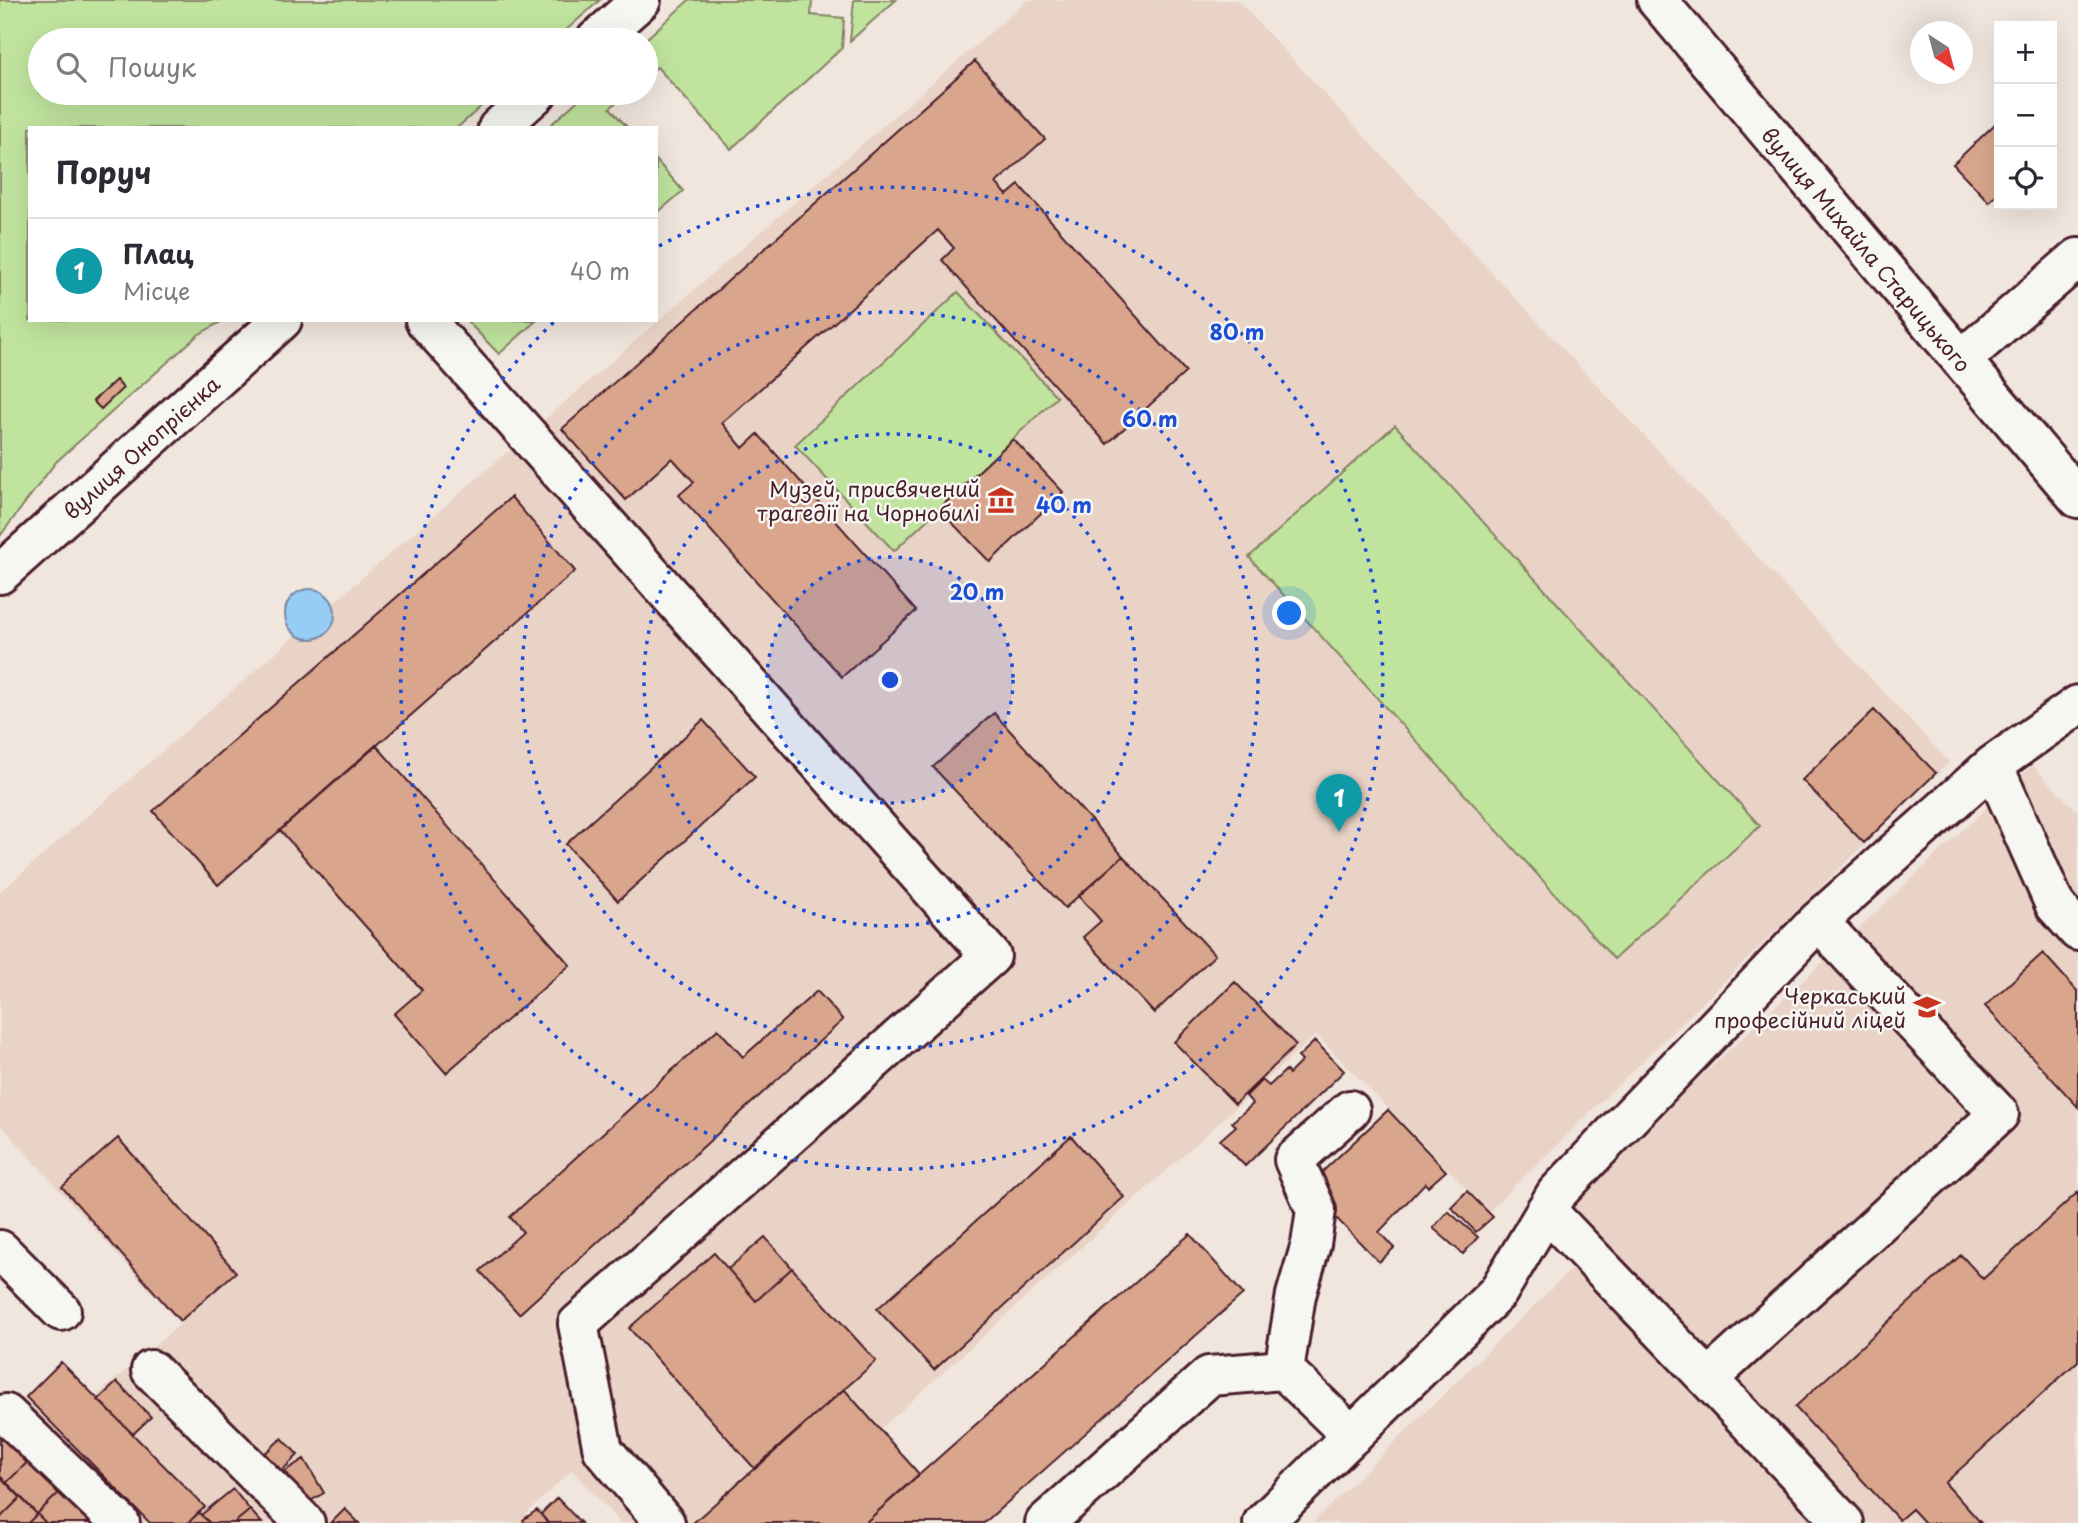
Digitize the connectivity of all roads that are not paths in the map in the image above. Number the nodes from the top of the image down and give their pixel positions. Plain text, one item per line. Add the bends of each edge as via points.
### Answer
1 (641, 0) edge
2 (1657, 0) edge
3 (610, 28) edge
4 (524, 105) edge
5 (500, 126) edge
6 (2078, 258) edge
7 (280, 322) edge
8 (427, 322) edge
9 (1961, 360) junction
10 (2078, 498) edge
11 (0, 574) edge
12 (2078, 705) edge
13 (1993, 765) junction
14 (1818, 921) junction
15 (2078, 931) edge
16 (1350, 1110) dead end
17 (1546, 1210) junction
18 (0, 1251) edge
19 (61, 1311) dead end
20 (151, 1370) dead end
21 (1284, 1370) junction
22 (1708, 1379) junction
23 (6, 1414) dead end
24 (1352, 1436) junction
25 (120, 1523) edge
26 (305, 1523) edge
27 (665, 1523) edge
28 (1045, 1523) edge
29 (1263, 1523) edge
30 (1844, 1523) edge

1 - 3 street
2 - 9 street, вулиця Михайла Старицького
4 - 5 street
6 - 9 street
7 - 11 street, вулиця Онопрієнка
8 - 27 street via 991,956 578,1324 603,1450
9 - 10 street, вулиця Михайла Старицького
12 - 13 street
13 - 14 street
13 - 15 street via 2055,905
14 - 17 street via 1556,1194
14 - 22 street via 1999,1114
16 - 21 street via 1294,1160 1316,1210
17 - 22 street
17 - 24 street via 1498,1292
18 - 19 street
20 - 26 street
21 - 24 street
21 - 28 street via 1209,1376
22 - 30 street
23 - 25 street
24 - 29 street

